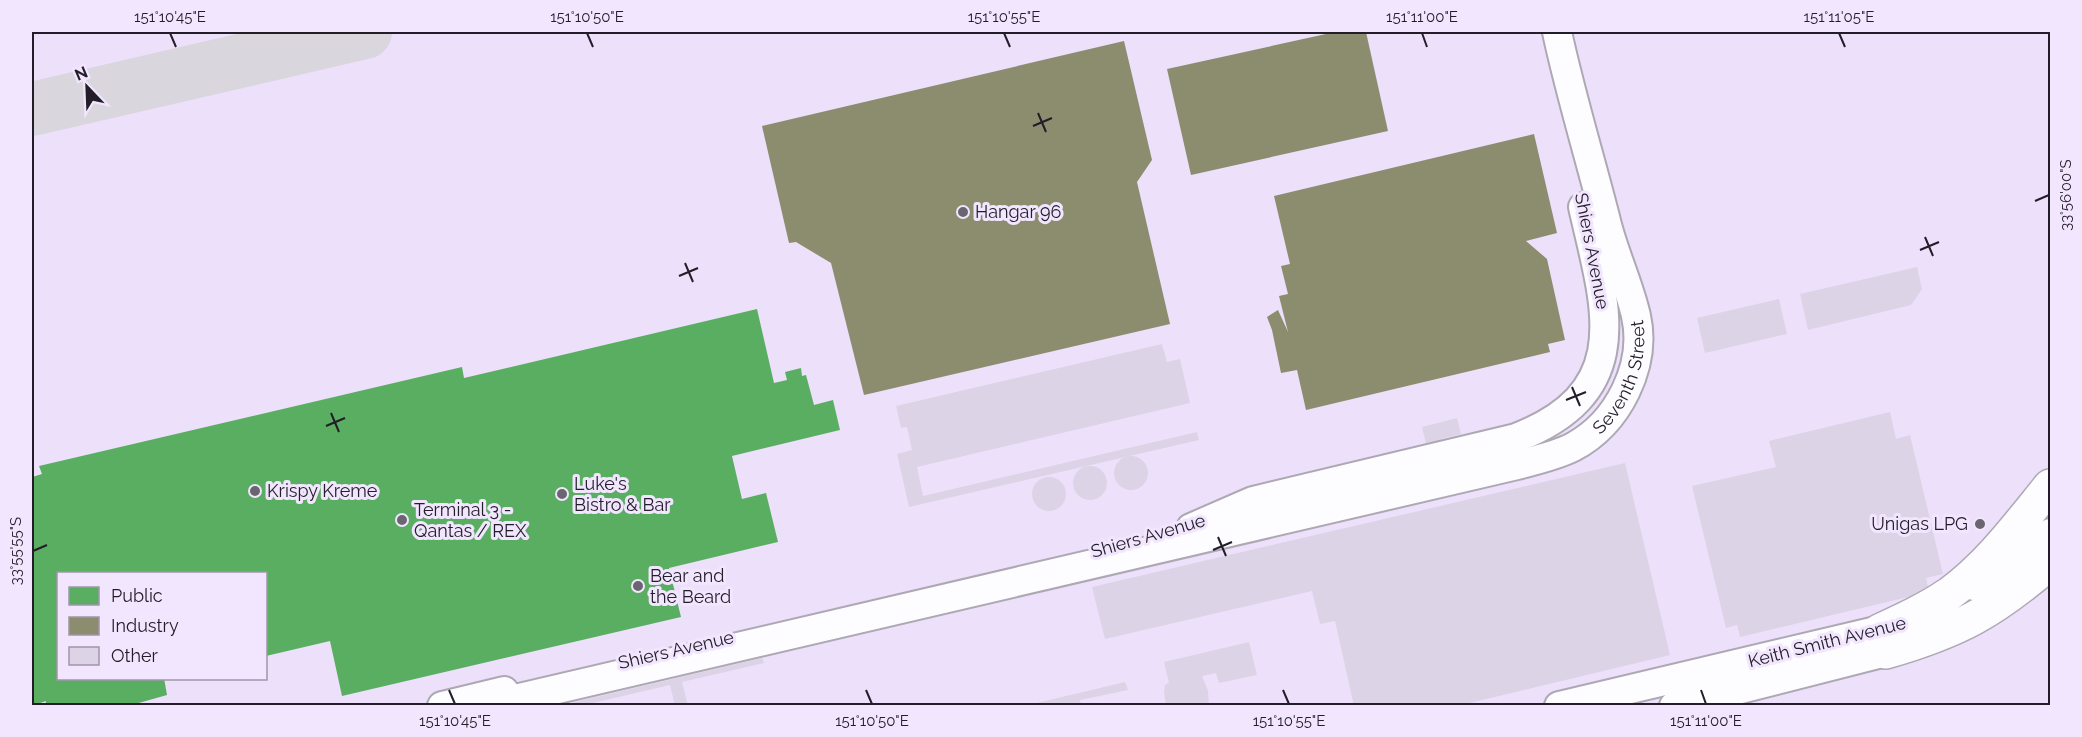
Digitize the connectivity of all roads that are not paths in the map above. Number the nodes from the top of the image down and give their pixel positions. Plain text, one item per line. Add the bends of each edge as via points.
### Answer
1 (1557, 32) edge
2 (1572, 102) junction
3 (1552, 456) joint
4 (2050, 486) edge
5 (2045, 547) edge
6 (1882, 642) junction
7 (442, 705) edge
8 (485, 705) edge
9 (1559, 705) edge
10 (1674, 705) edge

1 - 2 street, Seventh Street
2 - 3 street, Seventh Street via 1631,296 1639,352 1630,382 1602,422 1589,436
2 - 7 street, Shiers Avenue via 1582,202 1602,292 1605,335 1602,360 1589,387 1545,425 1498,443 1253,501 1191,528 1152,539
3 - 8 street, Shiers Avenue
4 - 6 highway via 1974,573
5 - 6 highway via 2012,595 1984,614 1925,641
6 - 9 street, Keith Smith Avenue
6 - 10 street, Keith Smith Avenue

